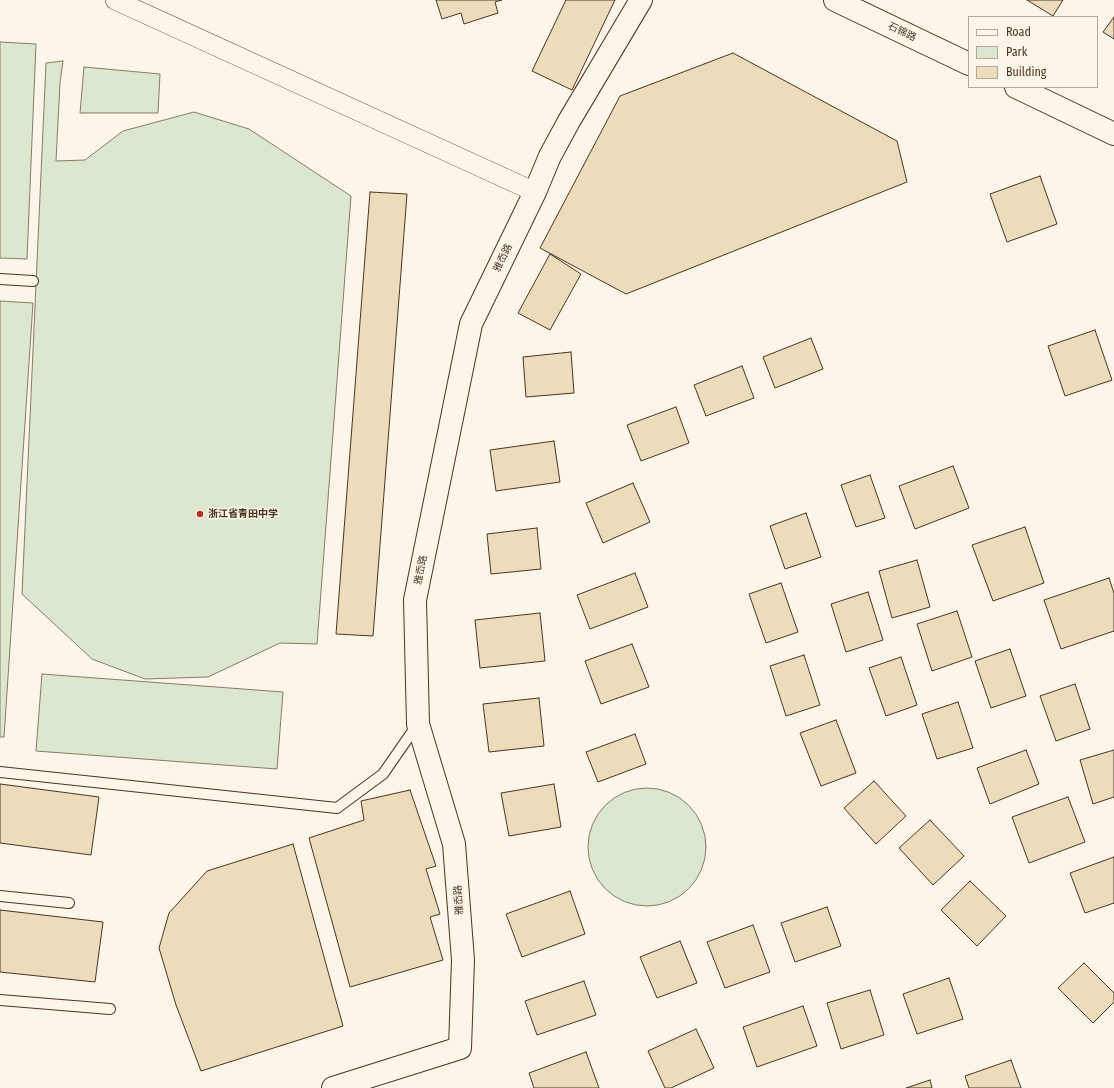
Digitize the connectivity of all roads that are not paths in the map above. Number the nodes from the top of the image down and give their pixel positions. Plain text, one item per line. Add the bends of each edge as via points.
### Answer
1 (115, 0) edge
2 (641, 0) edge
3 (835, 0) edge
4 (968, 64) edge
5 (1018, 88) edge
6 (1114, 134) edge
7 (535, 192) junction
8 (0, 279) edge
9 (33, 281) dead end
10 (418, 724) junction
11 (0, 772) edge
12 (0, 896) edge
13 (68, 903) dead end
14 (0, 1000) edge
15 (110, 1009) dead end
16 (333, 1088) edge

1 - 7 street
2 - 7 street, 雅岙路 via 569,121 550,156
3 - 4 street, 石锦路
5 - 6 street
7 - 10 street, 雅岙路 via 471,324 415,600
8 - 9 lane
10 - 11 lane via 383,774 337,808
10 - 16 street, 雅岙路 via 454,844 463,960 460,1048
12 - 13 lane
14 - 15 lane

